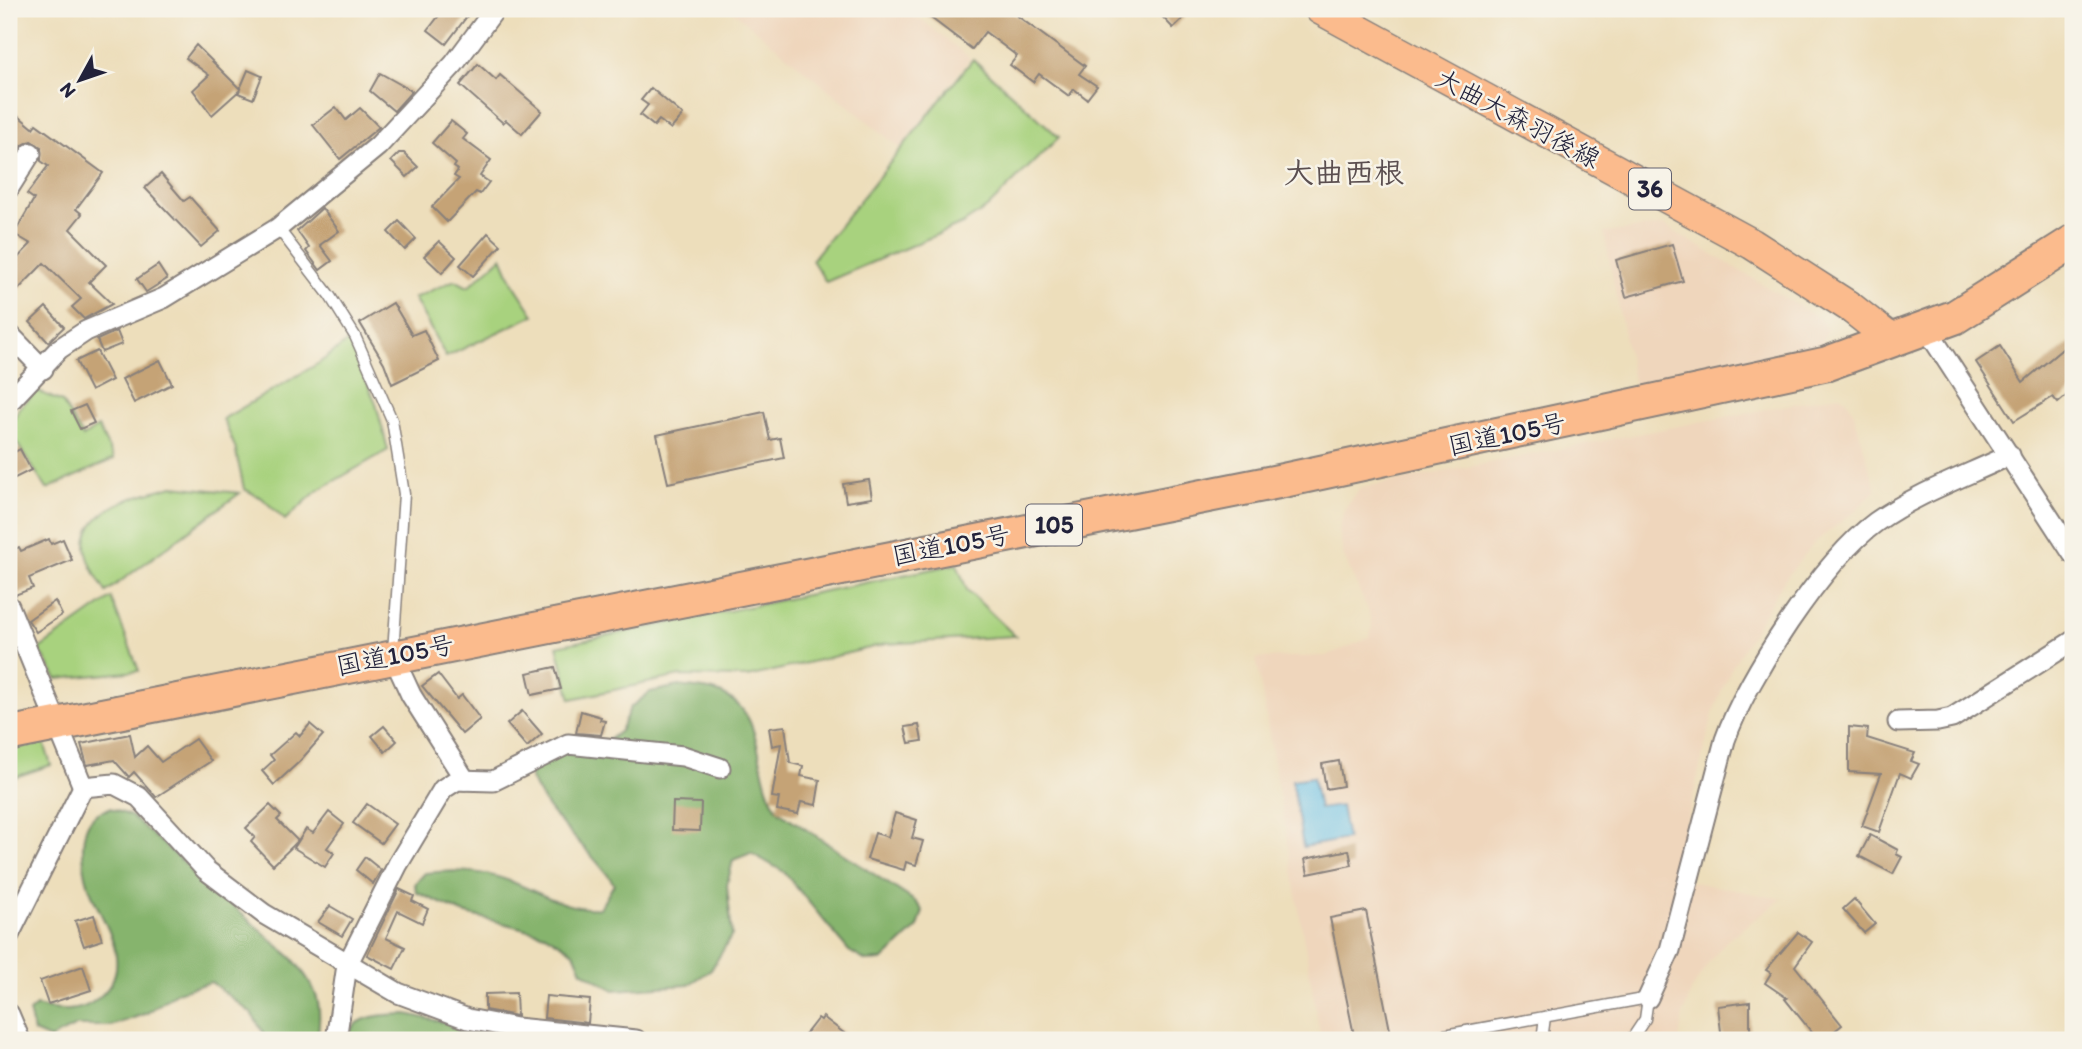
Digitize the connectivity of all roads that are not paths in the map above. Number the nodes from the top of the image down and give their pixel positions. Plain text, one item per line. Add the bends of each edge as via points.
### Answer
1 (1320, 9) edge
2 (488, 11) edge
3 (31, 153) dead end
4 (9, 188) edge
5 (278, 228) junction
6 (2073, 242) edge
7 (1926, 328) junction
8 (9, 334) edge
9 (1892, 340) junction
10 (43, 369) junction
11 (9, 401) edge
12 (2010, 455) junction
13 (2073, 554) edge
14 (9, 606) edge
15 (2073, 641) edge
16 (393, 656) junction
17 (1898, 722) dead end
18 (55, 723) junction
19 (9, 734) edge
20 (720, 768) dead end
21 (465, 780) junction
22 (83, 787) junction
23 (9, 935) edge
24 (347, 965) junction
25 (1648, 999) junction
26 (9, 1014) edge
27 (1545, 1017) junction
28 (20, 1040) edge
29 (337, 1040) edge
30 (636, 1040) edge
31 (1416, 1040) edge
32 (1542, 1040) edge
33 (1631, 1040) edge

1 - 9 main road, 大曲大森羽後線 / 36 via 1752,244
2 - 5 street via 454,64 378,146
3 - 4 street
5 - 10 street via 164,298 86,331 59,349
5 - 16 lane via 355,336 392,420 404,494
6 - 7 highway, 国道105号 / 105 via 1955,317
7 - 9 highway, 国道105号 / 105
7 - 12 street
8 - 10 street
9 - 16 highway, 国道105号 / 105 via 1826,364 1466,443
10 - 11 street
12 - 13 street
12 - 25 street via 1891,512 1857,538 1758,669 1725,740 1670,950
14 - 18 street
15 - 17 street via 1952,718
16 - 18 highway, 国道105号 / 105
16 - 21 street via 411,695
18 - 19 highway, 国道105号 / 105
18 - 22 street
20 - 21 street via 683,755 580,743 568,744 493,781
21 - 24 street via 443,789 398,864
22 - 23 street
22 - 24 street via 114,783 139,797 206,870 289,932
24 - 29 street
24 - 30 street via 398,993 468,1019
25 - 27 lane
25 - 33 lane via 1645,1019
26 - 28 street
27 - 31 lane
27 - 32 lane

